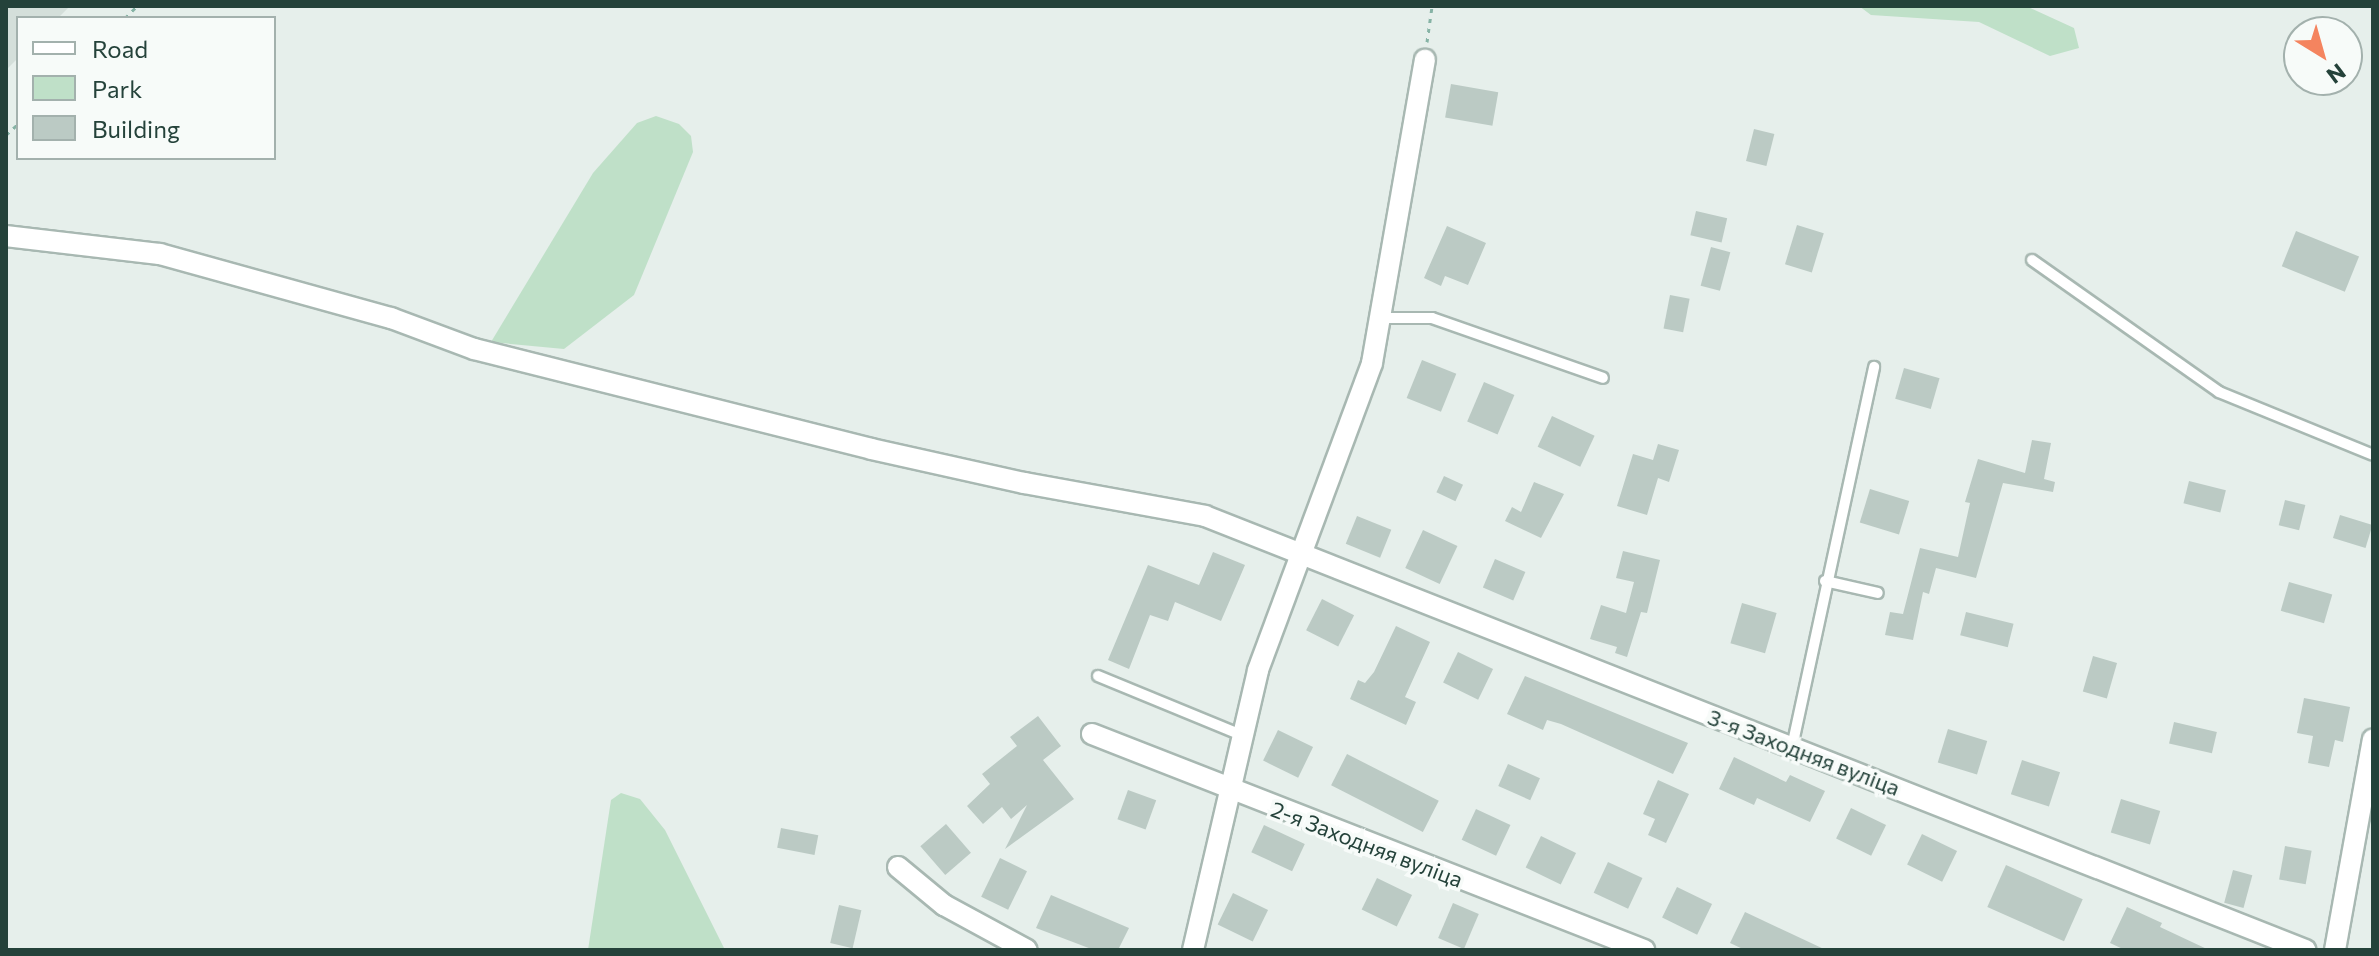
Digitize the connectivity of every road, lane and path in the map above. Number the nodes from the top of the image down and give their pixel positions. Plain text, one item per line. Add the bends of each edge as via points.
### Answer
1 (1432, 6) edge
2 (1425, 60) joint
3 (6, 236) edge
4 (2032, 260) dead end
5 (1380, 318) junction
6 (1874, 367) dead end
7 (1603, 378) dead end
8 (2373, 455) edge
9 (1303, 554) junction
10 (1825, 581) junction
11 (1878, 593) dead end
12 (1098, 676) dead end
13 (1092, 734) dead end
14 (1241, 735) junction
15 (2373, 739) edge
16 (1792, 747) junction
17 (1227, 791) junction
18 (898, 867) dead end
19 (2336, 942) edge
20 (1027, 950) edge
21 (1193, 950) edge
22 (1644, 950) edge
23 (2305, 950) edge

1 - 2 path
2 - 5 street
3 - 9 street, 3-я Заходняя вуліца via 160,254 391,318 474,349 871,449 1205,516
4 - 8 lane via 2219,392
5 - 7 lane via 1432,318
5 - 9 street via 1372,363
6 - 10 lane
9 - 14 street via 1258,670
9 - 16 street, 3-я Заходняя вуліца
10 - 11 lane
10 - 16 lane
12 - 14 lane
13 - 17 street, 2-я Заходняя вуліца
14 - 17 street
15 - 19 street
16 - 23 street, 3-я Заходняя вуліца
17 - 21 street
17 - 22 street, 2-я Заходняя вуліца
18 - 20 street via 944,905

